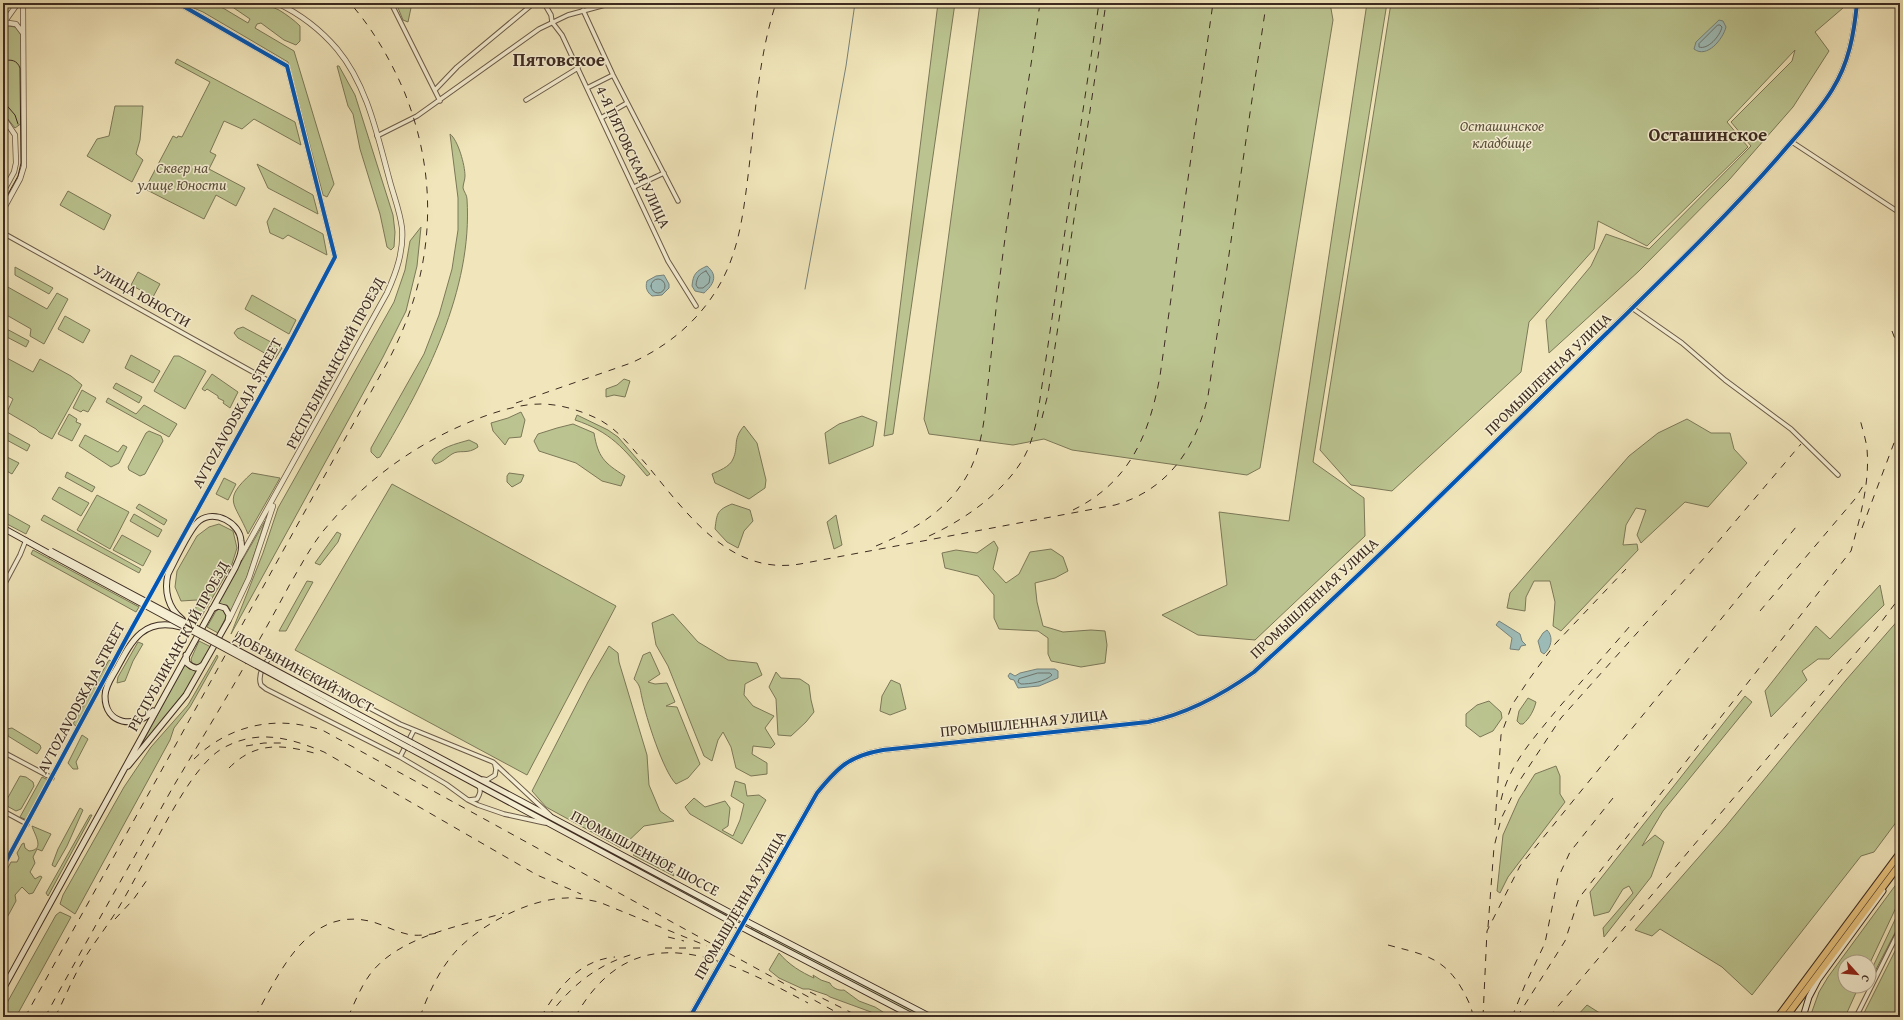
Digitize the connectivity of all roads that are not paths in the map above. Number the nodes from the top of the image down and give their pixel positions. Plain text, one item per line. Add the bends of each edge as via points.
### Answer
1 (18, 3) edge
2 (23, 3) edge
3 (174, 3) edge
4 (277, 3) edge
5 (391, 3) edge
6 (534, 3) edge
7 (544, 3) edge
8 (1857, 3) edge
9 (605, 5) dead end
10 (583, 10) junction
11 (552, 22) junction
12 (3, 25) edge
13 (23, 33) junction
14 (578, 68) junction
15 (613, 75) junction
16 (588, 88) junction
17 (435, 90) junction
18 (526, 100) dead end
19 (440, 101) junction
20 (627, 103) junction
21 (3, 117) edge
22 (601, 118) junction
23 (377, 136) junction
24 (1792, 142) junction
25 (664, 173) junction
26 (634, 187) junction
27 (3, 192) edge
28 (678, 201) dead end
29 (3, 210) edge
30 (1900, 214) edge
31 (3, 233) edge
32 (696, 306) dead end
33 (1632, 308) junction
34 (269, 381) junction
35 (1838, 475) dead end
36 (282, 486) junction
37 (3, 528) edge
38 (26, 540) junction
39 (235, 568) junction
40 (3, 587) edge
41 (211, 611) junction
42 (228, 621) junction
43 (183, 624) junction
44 (186, 654) junction
45 (206, 661) junction
46 (158, 706) junction
47 (414, 730) junction
48 (410, 746) junction
49 (3, 752) edge
50 (400, 757) junction
51 (493, 762) junction
52 (120, 776) junction
53 (52, 778) junction
54 (481, 779) junction
55 (478, 785) junction
56 (468, 800) junction
57 (3, 810) edge
58 (552, 817) junction
59 (27, 824) junction
60 (549, 824) junction
61 (1900, 853) edge
62 (1900, 864) edge
63 (3, 867) edge
64 (745, 920) junction
65 (741, 927) junction
66 (1900, 929) edge
67 (3, 989) edge
68 (690, 1017) edge
69 (914, 1017) edge
70 (931, 1017) edge
71 (1778, 1017) edge
72 (1786, 1017) edge
73 (1803, 1017) edge
74 (1856, 1017) edge

1 - 12 street
2 - 13 street
3 - 34 street, AVTOZAVODSKAJA STREET via 287,66 294,92 335,257
4 - 23 street, РЕСПУБЛИКАНСКИЙ ПРОЕЗД via 315,27 337,50 362,91
5 - 17 street
6 - 17 street via 457,67
7 - 11 street, 4-Я ПЯТОВСКАЯ УЛИЦА
8 - 24 street, ПРОМЫШЛЕННАЯ УЛИЦА via 1851,47 1841,75 1825,102
9 - 10 street
10 - 11 street
10 - 15 street
11 - 14 street, 4-Я ПЯТОВСКАЯ УЛИЦА via 562,35
11 - 19 street
12 - 13 street via 16,24
13 - 29 street via 24,166
14 - 16 street, 4-Я ПЯТОВСКАЯ УЛИЦА
14 - 18 street
15 - 16 street
15 - 20 street
16 - 22 street, 4-Я ПЯТОВСКАЯ УЛИЦА
17 - 19 street
19 - 23 street
20 - 22 street
20 - 25 street
21 - 27 street via 14,133 16,150 14,170
22 - 26 street, 4-Я ПЯТОВСКАЯ УЛИЦА
23 - 36 street, РЕСПУБЛИКАНСКИЙ ПРОЕЗД via 402,229 397,270
24 - 30 street
24 - 33 street, ПРОМЫШЛЕННАЯ УЛИЦА
25 - 26 street
25 - 28 street
26 - 32 street, 4-Я ПЯТОВСКАЯ УЛИЦА via 668,261
31 - 34 street, УЛИЦА ЮНОСТИ
33 - 35 street via 1682,343 1725,380 1791,429
33 - 64 street, ПРОМЫШЛЕННАЯ УЛИЦА via 1276,652 1238,683 1183,712 1148,722 887,749 850,759 836,770 817,793
34 - 53 street, AVTOZAVODSKAJA STREET
36 - 39 street, РЕСПУБЛИКАНСКИЙ ПРОЕЗД
36 - 42 street, РЕСПУБЛИКАНСКИЙ ПРОЕЗД via 249,578
37 - 38 main road, ДОБРЫНИНСКИЙ МОСТ
38 - 40 street
38 - 43 main road, ДОБРЫНИНСКИЙ МОСТ, bridge
39 - 41 main road, РЕСПУБЛИКАНСКИЙ ПРОЕЗД
39 - 43 main road via 242,542 234,525 222,519 209,517 198,522 168,574 166,583 166,593 172,609
41 - 42 main road via 218,606 225,608 229,615
41 - 44 main road, РЕСПУБЛИКАНСКИЙ ПРОЕЗД
42 - 45 main road, РЕСПУБЛИКАНСКИЙ ПРОЕЗД
43 - 46 main road via 153,626 139,634 128,649 106,692 108,710 117,719 130,723 149,716
43 - 48 main road, ДОБРЫНИНСКИЙ МОСТ, bridge
44 - 45 main road via 188,663 194,668 198,668
44 - 46 main road, РЕСПУБЛИКАНСКИЙ ПРОЕЗД
45 - 52 main road, РЕСПУБЛИКАНСКИЙ ПРОЕЗД via 179,704
46 - 52 main road, РЕСПУБЛИКАНСКИЙ ПРОЕЗД
47 - 50 street
47 - 50 street via 362,704 283,658 274,655 266,662 259,679 263,687
47 - 51 street
48 - 54 main road, ПРОМЫШЛЕННОЕ ШОССЕ
48 - 55 main road, ПРОМЫШЛЕННОЕ ШОССЕ
49 - 53 street
50 - 56 street
51 - 54 street via 496,769 494,775 487,780
51 - 58 street
52 - 67 main road, РЕСПУБЛИКАНСКИЙ ПРОЕЗД
53 - 59 street, AVTOZAVODSKAJA STREET
54 - 58 main road, ПРОМЫШЛЕННОЕ ШОССЕ
55 - 56 street via 480,795 473,801
55 - 60 main road, ПРОМЫШЛЕННОЕ ШОССЕ
56 - 60 street via 504,814
57 - 59 street
58 - 64 main road, ПРОМЫШЛЕННОЕ ШОССЕ
59 - 63 street, AVTOZAVODSKAJA STREET
60 - 65 main road, ПРОМЫШЛЕННОЕ ШОССЕ
61 - 71 highway
62 - 72 highway
62 - 73 main road via 1878,900 1818,980
64 - 65 street, ПРОМЫШЛЕННАЯ УЛИЦА
64 - 70 main road, ПРОМЫШЛЕННОЕ ШОССЕ
65 - 68 street, ПРОМЫШЛЕННАЯ УЛИЦА
65 - 69 main road, ПРОМЫШЛЕННОЕ ШОССЕ
66 - 74 street

